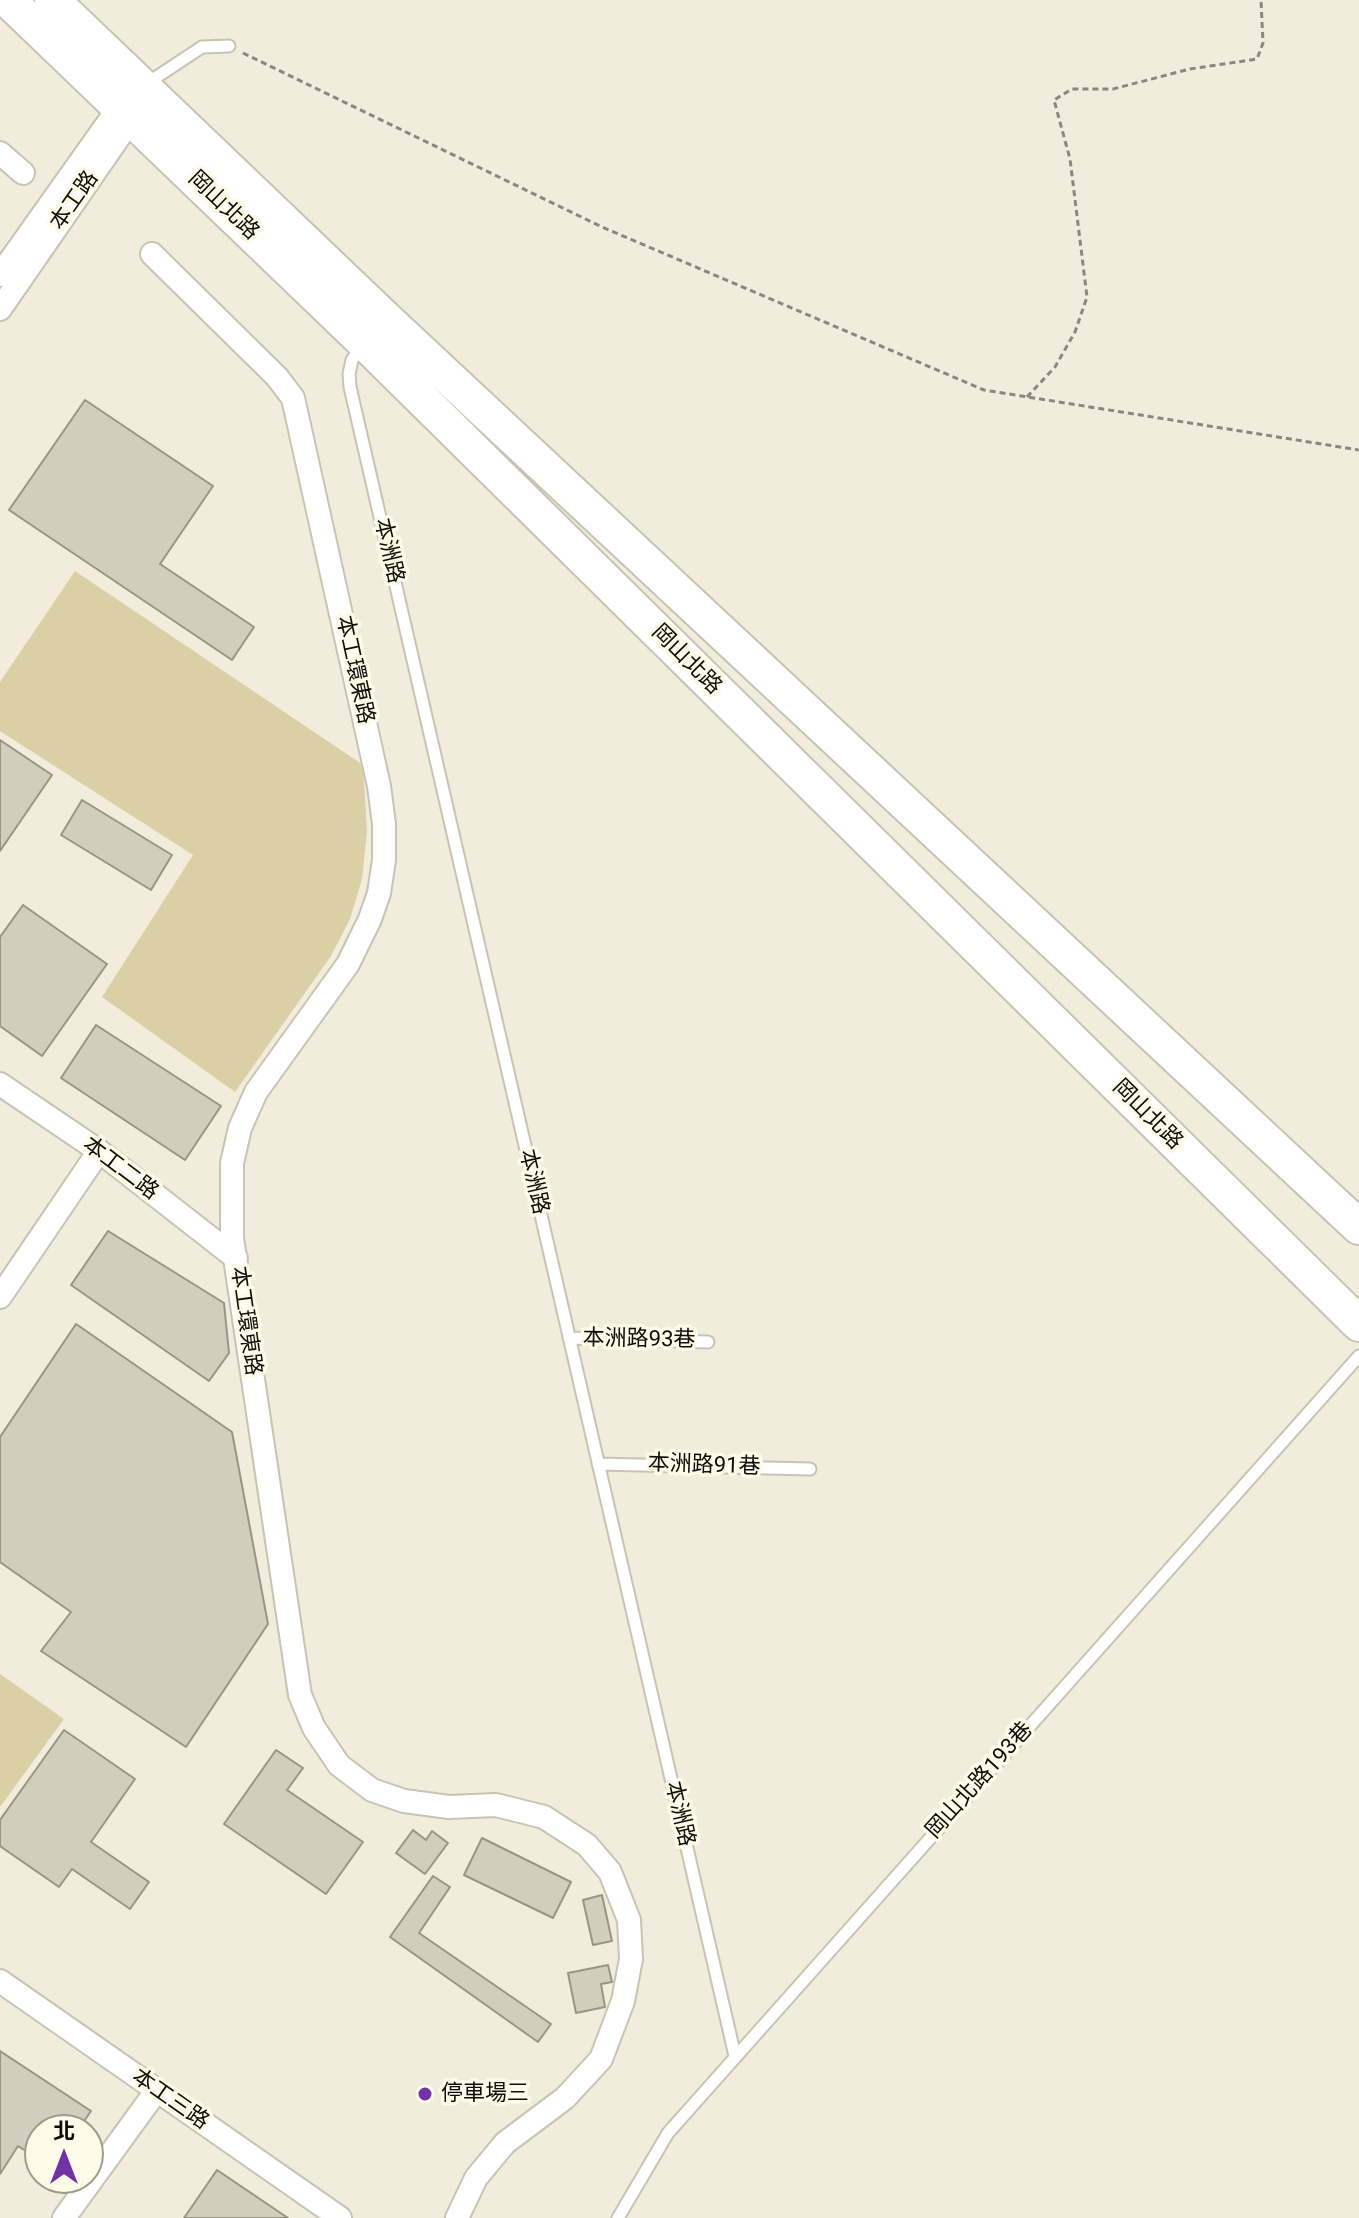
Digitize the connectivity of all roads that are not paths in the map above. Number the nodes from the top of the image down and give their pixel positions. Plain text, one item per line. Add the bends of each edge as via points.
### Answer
1 (8, 0) edge
2 (52, 0) edge
3 (229, 46) road end
4 (137, 102) junction
5 (0, 153) edge
6 (23, 173) dead end
7 (152, 254) dead end
8 (0, 275) edge
9 (0, 309) edge
10 (375, 331) junction
11 (0, 1084) edge
12 (99, 1151) junction
13 (1359, 1227) edge
14 (236, 1258) junction
15 (0, 1297) edge
16 (1359, 1324) edge
17 (569, 1338) junction
18 (708, 1342) dead end
19 (1359, 1356) edge
20 (598, 1464) junction
21 (810, 1469) dead end
22 (0, 1981) edge
23 (735, 2056) junction
24 (157, 2090) junction
25 (64, 2218) edge
26 (340, 2218) edge
27 (457, 2218) edge
28 (618, 2218) edge

1 - 4 main road, 岡山北路
2 - 4 main road, 岡山北路
3 - 4 lane via 202,47
4 - 8 street, 本工路
4 - 9 street, 本工路
4 - 10 main road, 岡山北路
5 - 6 street
7 - 14 street, 本工環東路 via 293,398 384,824 384,860 370,919 348,964 256,1092 240,1128 230,1210
10 - 13 main road, 岡山北路
10 - 16 main road, 岡山北路
10 - 17 lane, 本洲路 via 352,360 350,387
11 - 12 street, 本工二路
12 - 14 street, 本工二路
12 - 15 street
14 - 27 street, 本工環東路 via 300,1695 314,1728 339,1765 372,1790 404,1801 449,1807 496,1805 544,1817 587,1845 610,1872 629,1920 626,1987 601,2059 565,2098 505,2143 476,2178
17 - 18 lane, 本洲路93巷
17 - 20 lane, 本洲路
19 - 23 lane, 岡山北路193巷
20 - 21 lane, 本洲路91巷
20 - 23 lane, 本洲路
22 - 24 street, 本工三路
23 - 28 lane, 岡山北路193巷 via 668,2133
24 - 25 street
24 - 26 street, 本工三路

